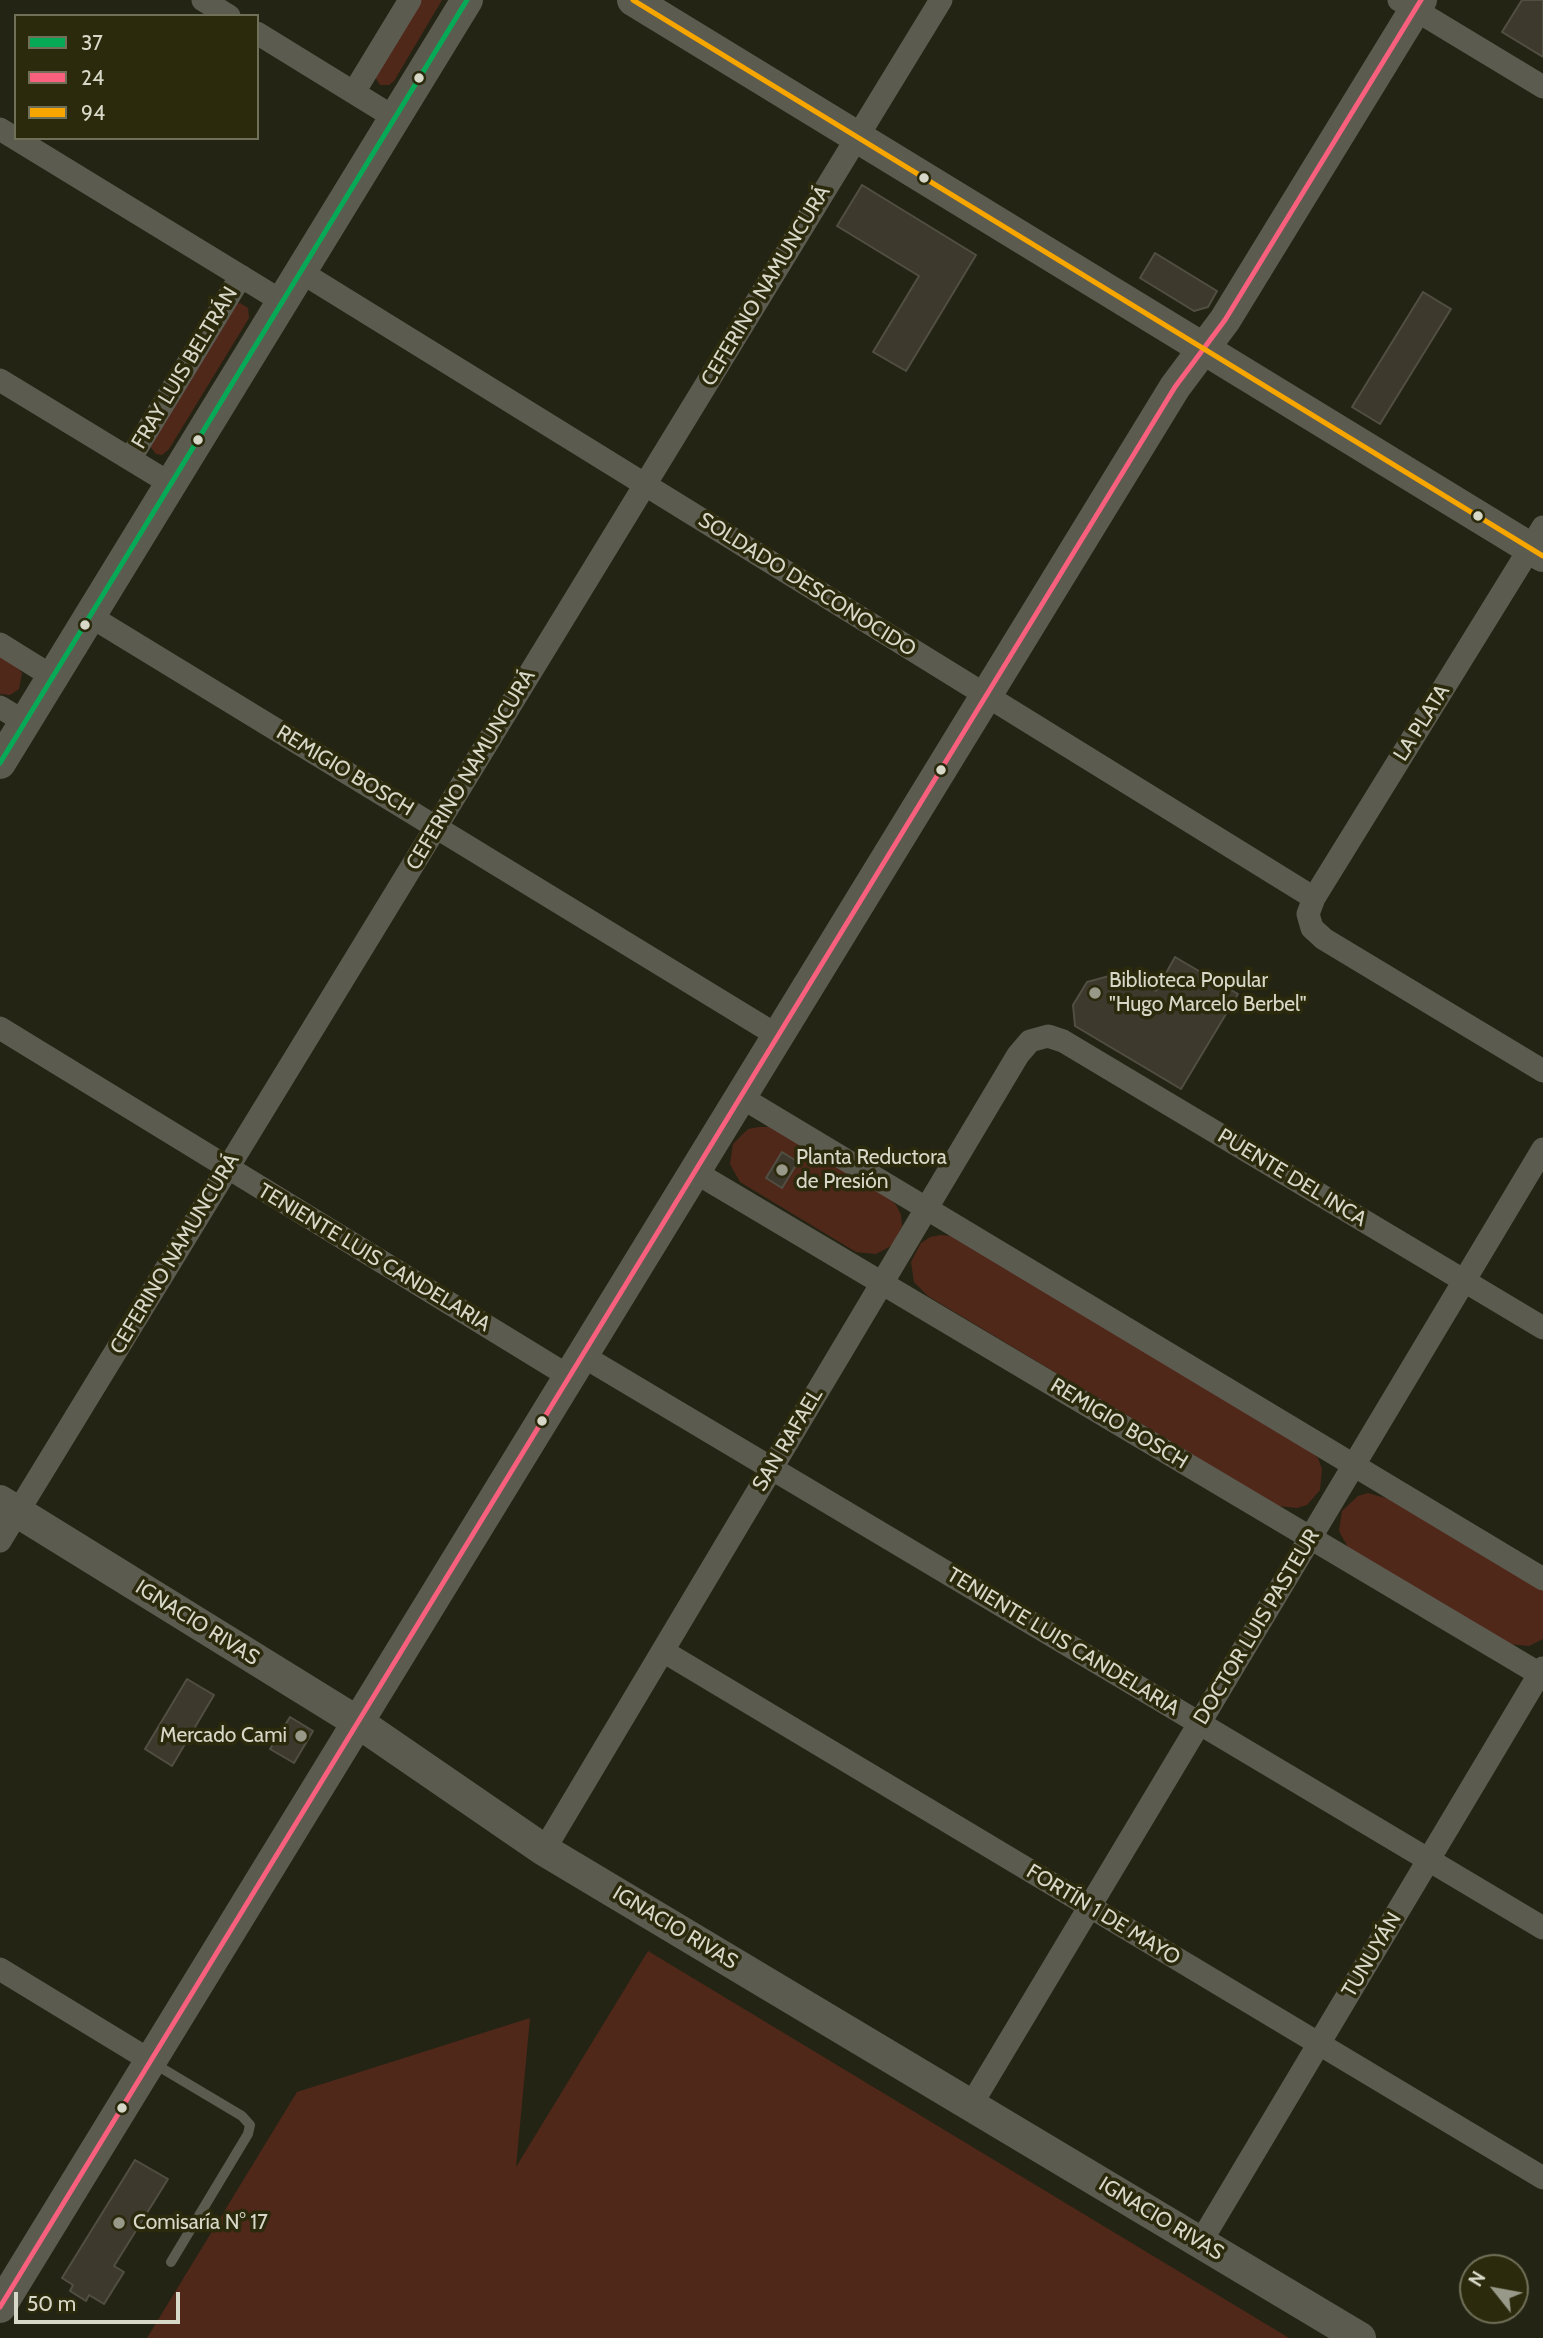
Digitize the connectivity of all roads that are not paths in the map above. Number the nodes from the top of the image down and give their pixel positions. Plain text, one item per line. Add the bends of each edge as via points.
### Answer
1 (203, 0) edge
2 (410, 0) edge
3 (467, 0) edge
4 (633, 0) edge
5 (941, 0) edge
6 (1412, 3) edge
7 (226, 14) edge
8 (259, 34) edge
9 (1543, 87) edge
10 (354, 92) junction
11 (395, 118) junction
12 (857, 137) junction
13 (18, 140) edge
14 (301, 272) junction
15 (241, 276) junction
16 (283, 302) junction
17 (1204, 349) junction
18 (0, 380) edge
19 (130, 459) junction
20 (171, 484) junction
21 (645, 485) junction
22 (1539, 544) edge
23 (90, 616) junction
24 (0, 644) edge
25 (53, 677) junction
26 (986, 695) junction
27 (12, 715) edge
28 (0, 762) edge
29 (436, 827) junction
30 (1314, 898) junction
31 (0, 1028) edge
32 (778, 1036) junction
33 (1039, 1037) joint
34 (1543, 1071) edge
35 (741, 1097) junction
36 (1543, 1149) edge
37 (228, 1168) junction
38 (695, 1172) junction
39 (927, 1208) junction
40 (1464, 1280) junction
41 (882, 1283) junction
42 (1543, 1328) edge
43 (576, 1367) junction
44 (1354, 1465) junction
45 (772, 1468) junction
46 (9, 1506) edge
47 (1310, 1537) junction
48 (0, 1541) edge
49 (1543, 1579) edge
50 (663, 1651) junction
51 (1542, 1672) edge
52 (359, 1723) junction
53 (1199, 1723) junction
54 (544, 1850) junction
55 (1429, 1860) junction
56 (1090, 1906) junction
57 (1543, 1928) edge
58 (0, 1969) edge
59 (1319, 2044) junction
60 (151, 2061) junction
61 (971, 2105) junction
62 (1543, 2178) edge
63 (1200, 2243) junction
64 (171, 2262) dead end
65 (0, 2307) edge
66 (1360, 2338) edge

1 - 7 street
2 - 10 street
3 - 11 main road
4 - 12 main road
5 - 12 street, CEFERINO NAMUNCURÁ
6 - 9 street
6 - 17 main road
8 - 10 street
10 - 11 street
11 - 14 main road
12 - 17 main road
12 - 21 street, CEFERINO NAMUNCURÁ
13 - 15 street
14 - 16 main road
14 - 21 street, SOLDADO DESCONOCIDO
15 - 16 street
15 - 19 street, FRAY LUIS BELTRÁN
16 - 20 main road
17 - 22 main road
17 - 26 main road via 1175,387
18 - 19 street
19 - 20 street
20 - 23 main road
21 - 26 street, SOLDADO DESCONOCIDO
21 - 29 street, CEFERINO NAMUNCURÁ
22 - 30 street, LA PLATA
23 - 25 main road
23 - 29 street, REMIGIO BOSCH
24 - 25 street
25 - 27 main road
26 - 30 street, SOLDADO DESCONOCIDO
26 - 32 main road
27 - 28 main road
29 - 32 street, REMIGIO BOSCH
29 - 37 street, CEFERINO NAMUNCURÁ
30 - 34 street, LA PLATA via 1309,921 1324,939
31 - 37 street, TENIENTE LUIS CANDELARIA
32 - 35 main road
33 - 39 street, SAN RAFAEL via 1018,1055
33 - 40 street, PUENTE DEL INCA via 1063,1041
35 - 38 main road
35 - 39 street
36 - 40 street, DOCTOR LUIS PASTEUR
37 - 43 street, TENIENTE LUIS CANDELARIA
37 - 46 street, CEFERINO NAMUNCURÁ
38 - 41 street, REMIGIO BOSCH
38 - 43 main road
39 - 41 street, SAN RAFAEL
39 - 44 street
40 - 42 street, PUENTE DEL INCA
40 - 44 street, DOCTOR LUIS PASTEUR
41 - 45 street, SAN RAFAEL
41 - 47 street, REMIGIO BOSCH
43 - 45 street, TENIENTE LUIS CANDELARIA
43 - 52 main road
44 - 47 street, DOCTOR LUIS PASTEUR
44 - 49 street
45 - 50 street, SAN RAFAEL
45 - 53 street, TENIENTE LUIS CANDELARIA
46 - 48 street, CEFERINO NAMUNCURÁ
46 - 52 main road, IGNACIO RIVAS
47 - 51 street, REMIGIO BOSCH
47 - 53 street, DOCTOR LUIS PASTEUR
50 - 54 street, SAN RAFAEL
50 - 56 street, FORTÍN 1 DE MAYO
51 - 55 street, TUNUYÁN
52 - 54 main road, IGNACIO RIVAS
52 - 60 main road
53 - 55 street, TENIENTE LUIS CANDELARIA
53 - 56 street, DOCTOR LUIS PASTEUR
54 - 61 main road, IGNACIO RIVAS
55 - 57 street, TENIENTE LUIS CANDELARIA
55 - 59 street, TUNUYÁN
56 - 59 street, FORTÍN 1 DE MAYO
56 - 61 street, DOCTOR LUIS PASTEUR
58 - 60 street
59 - 62 street, FORTÍN 1 DE MAYO
59 - 63 street, TUNUYÁN
60 - 64 lane via 250,2125
60 - 65 main road
61 - 63 main road, IGNACIO RIVAS
63 - 66 main road, IGNACIO RIVAS

